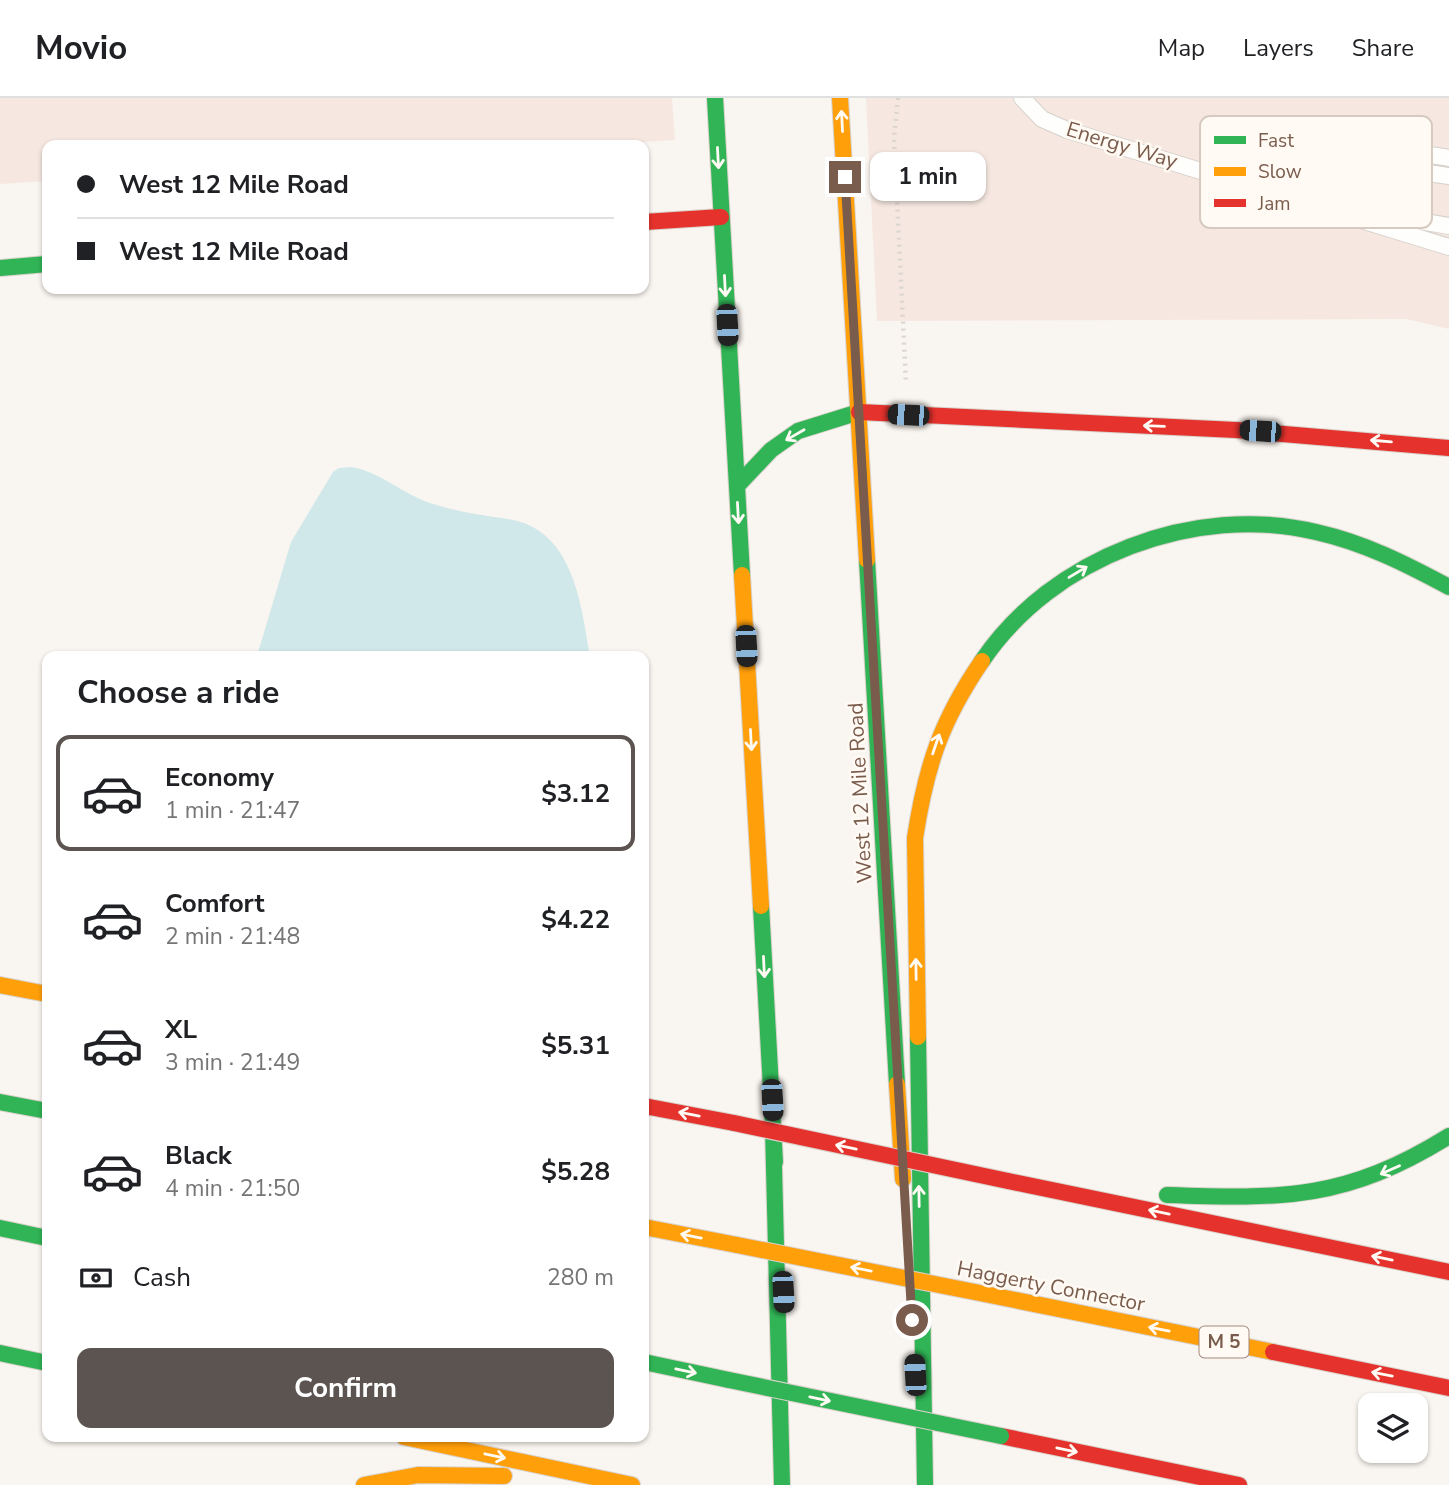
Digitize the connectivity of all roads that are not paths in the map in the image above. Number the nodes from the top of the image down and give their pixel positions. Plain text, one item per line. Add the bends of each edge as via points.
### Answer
1 (715, 98) edge
2 (840, 98) edge
3 (1022, 98) edge
4 (1200, 169) edge
5 (722, 217) junction
6 (649, 222) edge
7 (1387, 228) edge
8 (1449, 247) edge
9 (42, 264) edge
10 (0, 268) edge
11 (859, 412) junction
12 (1449, 448) edge
13 (737, 486) junction
14 (1449, 587) edge
15 (0, 985) edge
16 (42, 993) edge
17 (0, 1102) edge
18 (649, 1107) edge
19 (42, 1110) edge
20 (773, 1127) junction
21 (1449, 1136) edge
22 (1063, 1192) junction
23 (0, 1228) edge
24 (649, 1228) edge
25 (42, 1237) edge
26 (1449, 1272) edge
27 (0, 1353) edge
28 (42, 1362) edge
29 (649, 1363) edge
30 (1449, 1388) edge
31 (428, 1442) edge
32 (364, 1485) edge
33 (583, 1485) edge
34 (632, 1485) edge
35 (782, 1485) edge
36 (794, 1485) edge
37 (923, 1485) edge
38 (1239, 1485) edge

1 -> 5 main road
11 -> 2 main road, West 12 Mile Road
3 - 4 lane, Energy Way via 1042,119 1067,130
5 - 6 main road
5 -> 13 main road
7 - 8 lane, Energy Way
9 - 10 main road
12 -> 11 main road via 1236,430
11 -> 13 main road via 798,431 771,450
11 - 37 main road, West 12 Mile Road
13 -> 20 main road
37 -> 14 main road via 915,838 928,767 956,700 997,640 1050,591 1112,554 1180,531 1252,523 1324,531 1392,554
15 - 16 main road
17 - 19 main road
22 -> 18 main road, bridge
20 - 35 main road
20 - 36 main road
21 -> 22 main road via 1360,1182 1289,1198
26 -> 22 main road
23 - 25 main road
30 -> 24 main road, Haggerty Connector / M 5, bridge
27 - 28 main road
29 -> 38 main road, bridge
31 -> 34 main road
32 - 33 main road via 418,1475

